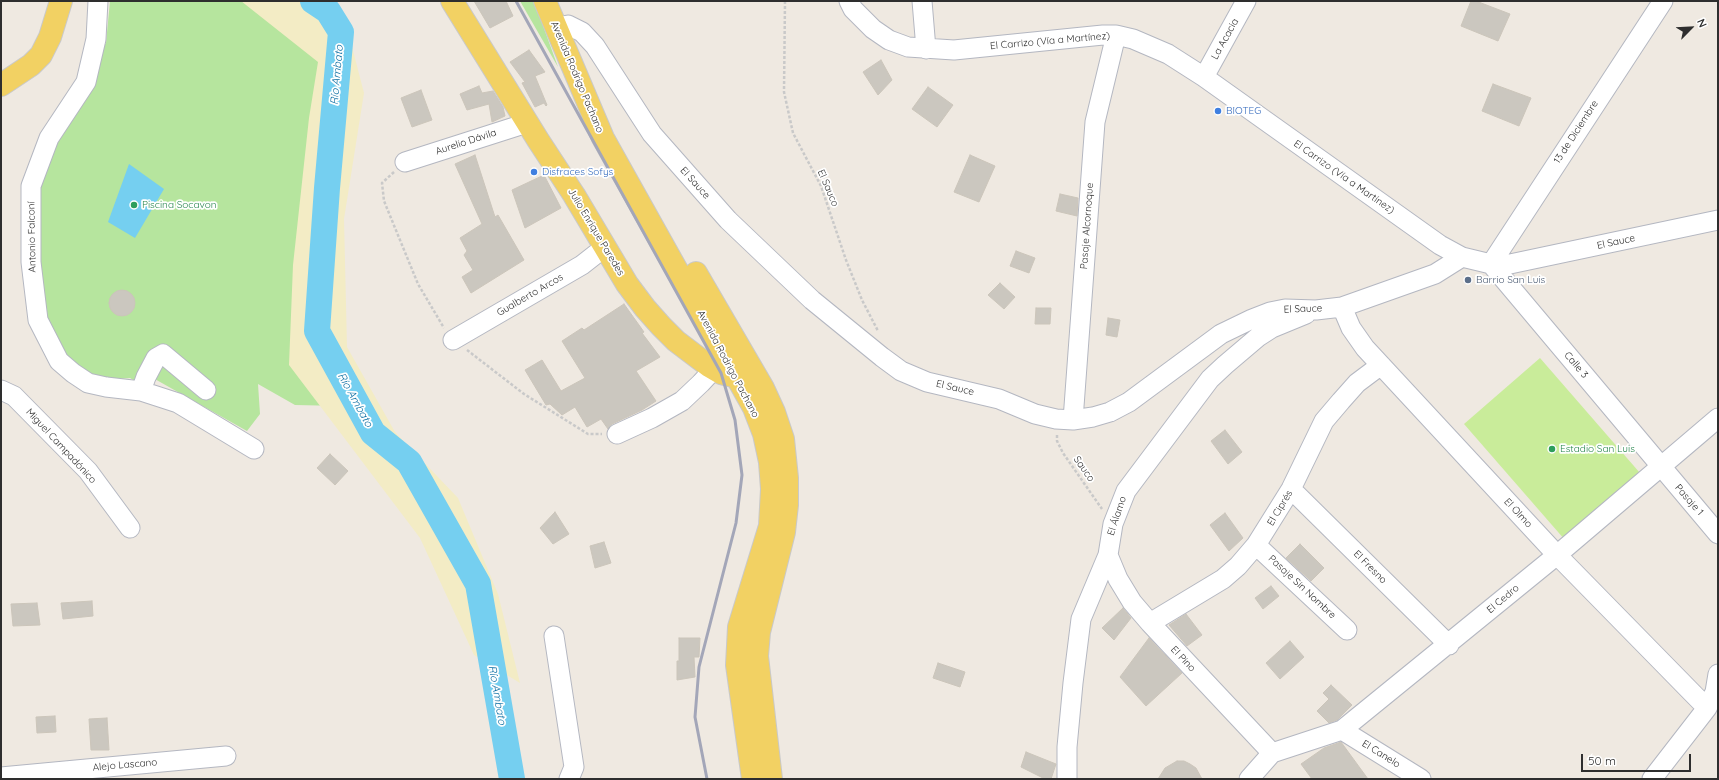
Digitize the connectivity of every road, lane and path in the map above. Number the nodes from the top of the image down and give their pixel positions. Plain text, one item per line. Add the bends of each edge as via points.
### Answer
1 (61, 1) edge
2 (98, 1) edge
3 (452, 1) edge
4 (545, 1) edge
5 (560, 1) edge
6 (785, 1) edge
7 (849, 1) edge
8 (922, 1) edge
9 (1246, 1) edge
10 (1663, 1) edge
11 (562, 26) junction
12 (1116, 35) junction
13 (926, 49) junction
14 (1204, 77) junction
15 (1, 85) edge
16 (528, 123) junction
17 (405, 162) dead end
18 (1718, 220) edge
19 (605, 247) junction
20 (1462, 257) junction
21 (1490, 264) junction
22 (1342, 307) junction
23 (1316, 310) junction
24 (880, 335) dead end
25 (453, 340) dead end
26 (1381, 365) junction
27 (714, 369) junction
28 (744, 371) junction
29 (1, 390) edge
30 (206, 390) dead end
31 (141, 391) junction
32 (1718, 418) edge
33 (1064, 419) junction
34 (617, 434) dead end
35 (254, 449) dead end
36 (1660, 467) junction
37 (1292, 489) junction
38 (1112, 524) junction
39 (130, 528) dead end
40 (1718, 534) edge
41 (1256, 545) junction
42 (1108, 555) junction
43 (1557, 555) junction
44 (1150, 624) junction
45 (1347, 630) dead end
46 (554, 636) dead end
47 (1449, 644) junction
48 (1718, 674) edge
49 (1707, 708) junction
50 (1342, 730) junction
51 (1272, 753) junction
52 (226, 756) dead end
53 (1, 777) edge
54 (568, 779) edge
55 (753, 779) edge
56 (771, 779) edge
57 (1067, 779) edge
58 (1249, 779) edge
59 (1420, 779) edge
60 (1652, 779) edge

1 - 15 main road via 50,37 41,55
2 - 31 street, Antonio Falconí via 96,38 86,82 49,138 32,186 31,262 38,320 59,361 88,383 106,388
3 - 16 main road, Julio Enrique Paredes
4 - 11 main road, Avenida Rodrigo Pachano
5 - 11 main road, Avenida Rodrigo Pachano
6 - 24 path, El Sauco via 784,92 793,133 821,186 862,300
7 - 13 street, El Carrizo (Vía a Martínez) via 853,9 873,29 889,40 908,47
8 - 13 street
9 - 14 street, La Acacia
10 - 21 street, 13 de Diciembre
11 - 28 main road, Avenida Rodrigo Pachano via 603,138
11 - 33 street, El Sauce via 582,32 595,46 652,134 728,220 812,300 882,357 901,371 927,382 998,399 1035,414
12 - 13 street, El Carrizo (Vía a Martínez) via 954,50
12 - 14 street, El Carrizo (Vía a Martínez) via 1133,39 1168,54
12 - 33 street, Pasaje Alcornoque via 1095,122
14 - 20 street, El Carrizo (Vía a Martínez) via 1440,245
16 - 17 street, Aurelio Dávila
16 - 19 main road, Julio Enrique Paredes
18 - 21 street, El Sauce via 1532,260
19 - 25 street, Gualberto Arcos via 582,265
19 - 27 main road, Julio Enrique Paredes via 627,284 661,326 676,341
20 - 21 street, El Carrizo (Vía a Martínez)
20 - 22 street, El Sauce via 1435,274
21 - 36 street, Calle 3
22 - 23 street, El Sauce
22 - 26 street, El Olmo via 1356,336
23 - 33 street, El Sauce via 1285,309 1252,319 1222,334 1129,402 1093,417
23 - 38 street, El Álamo via 1286,321 1258,337 1210,379 1126,491
26 - 37 street, El Ciprés via 1358,383 1324,421
26 - 43 street, El Olmo
27 - 28 main road, Julio Enrique Paredes
27 - 34 street via 682,400 652,418
28 - 55 main road, Avenida Rodrigo Pachano via 764,434 772,489 770,526 739,627 737,665
28 - 56 main road, Avenida Rodrigo Pachano via 774,412 783,438 787,478 784,532 759,632 757,656
29 - 39 street, Miguel Campadónico via 14,396 88,471
30 - 31 street via 163,354 156,358
31 - 35 street, Antonio Falconí via 178,403
32 - 36 street, El Cedro
33 - 38 path, Sauco via 1057,441
36 - 40 street, Pasaje 1
36 - 43 street, El Cedro
37 - 41 street, El Ciprés
37 - 47 street, El Fresno
38 - 42 street, El Álamo
41 - 44 street, El Ciprés via 1223,579
41 - 45 street, Pasaje Sin Nombre
42 - 44 street, El Pino via 1132,602
42 - 57 street, El Álamo via 1081,619 1067,747
43 - 47 street, El Cedro
43 - 49 street, El Olmo
44 - 51 street, El Pino
46 - 54 street via 574,767
47 - 50 street, El Cedro
48 - 49 street via 1715,692
49 - 60 street
50 - 51 street, El Cedro
50 - 59 street, El Canelo
51 - 58 street
52 - 53 street, Alejo Lascano

